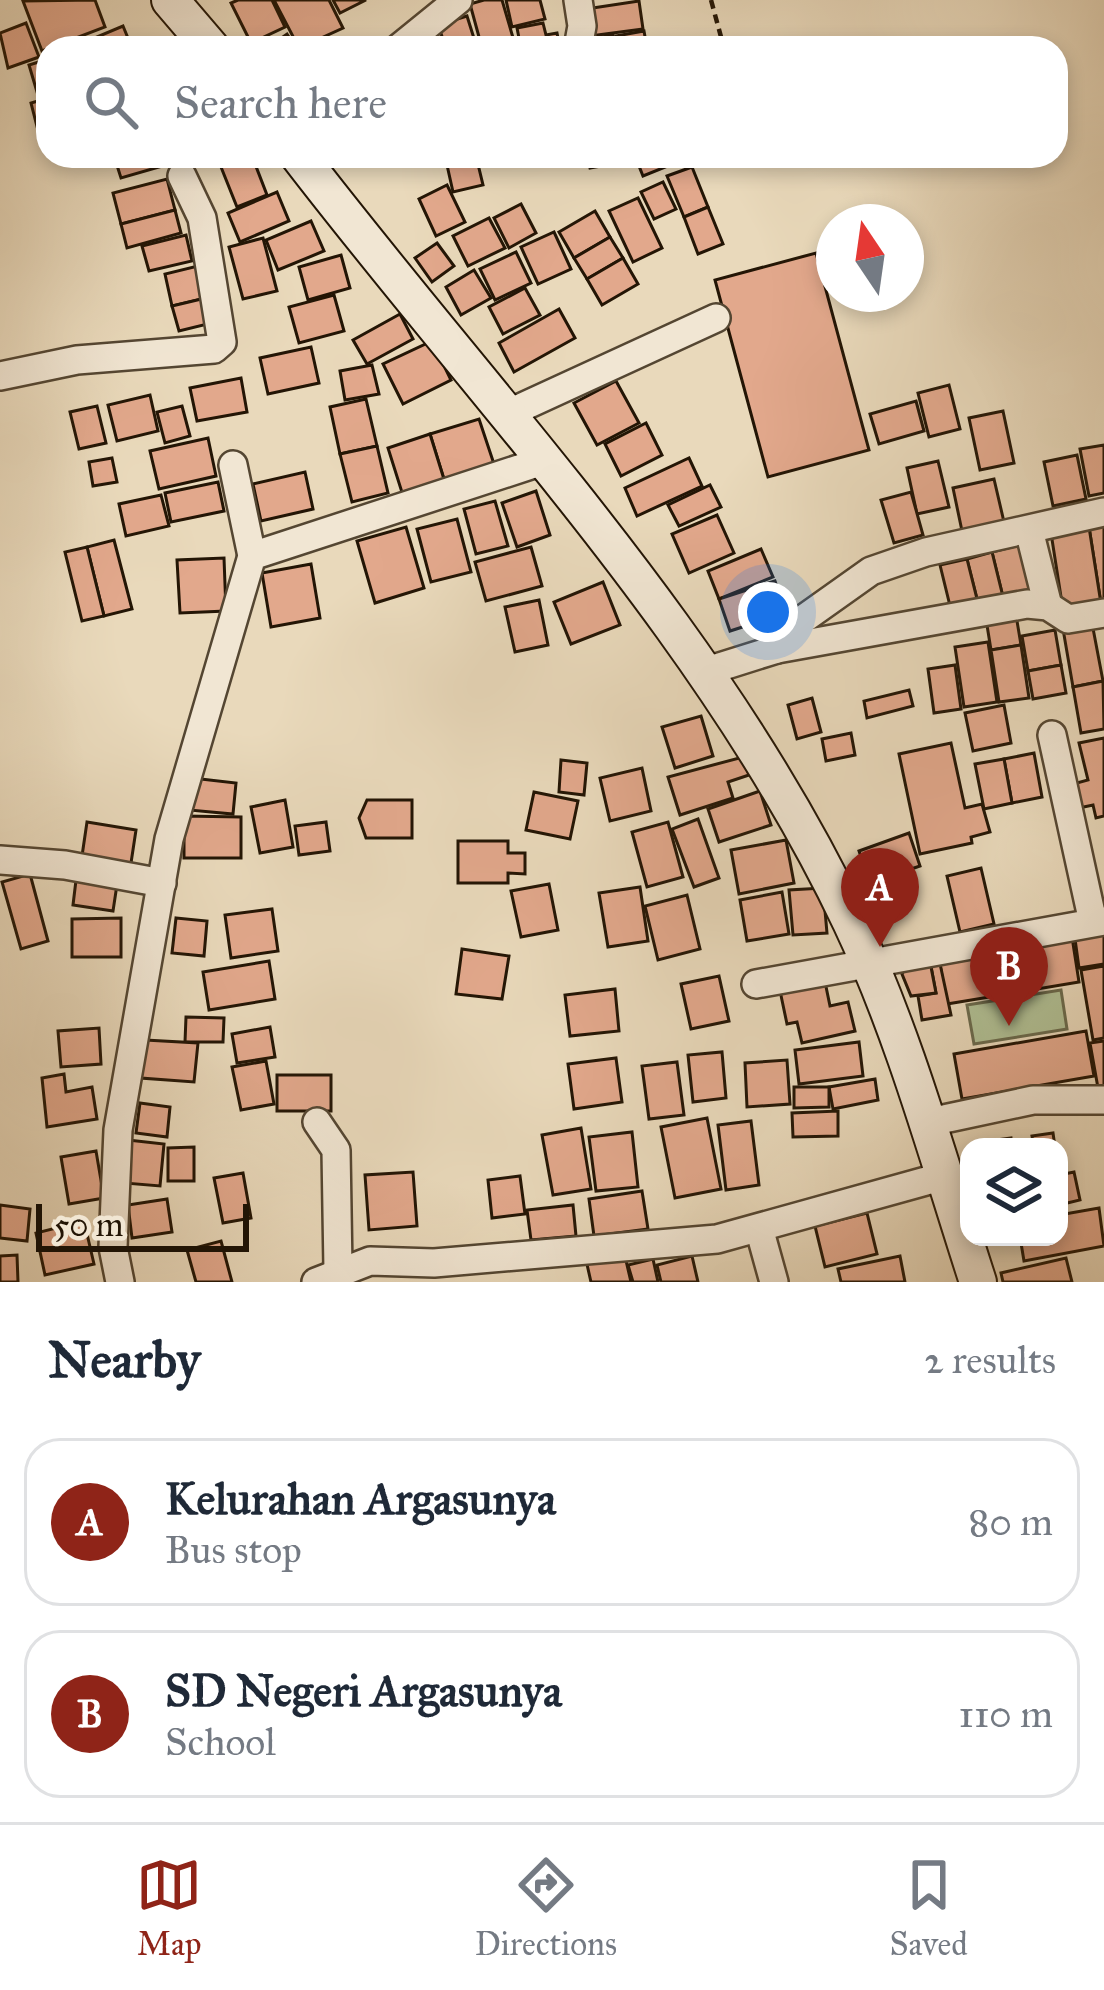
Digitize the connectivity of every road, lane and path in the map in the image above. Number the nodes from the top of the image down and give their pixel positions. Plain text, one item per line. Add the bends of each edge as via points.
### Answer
1 (170, 0) edge
2 (458, 0) edge
3 (578, 0) edge
4 (711, 0) edge
5 (201, 36) edge
6 (414, 36) edge
7 (580, 36) edge
8 (721, 36) edge
9 (309, 168) edge
10 (182, 176) dead end
11 (716, 318) dead end
12 (0, 376) edge
13 (507, 414) junction
14 (543, 461) junction
15 (232, 465) dead end
16 (1104, 512) edge
17 (1029, 530) junction
18 (252, 556) junction
19 (1048, 606) junction
20 (1104, 614) edge
21 (777, 649) junction
22 (707, 671) junction
23 (1052, 735) dead end
24 (13, 860) edge
25 (162, 884) junction
26 (1099, 922) edge
27 (868, 962) junction
28 (757, 984) dead end
29 (1104, 1100) edge
30 (316, 1122) dead end
31 (926, 1123) junction
32 (944, 1176) junction
33 (759, 1228) junction
34 (327, 1276) edge
35 (119, 1282) edge
36 (774, 1282) edge
37 (978, 1282) edge

1 - 5 street
2 - 6 street
3 - 7 street
4 - 8 path
9 - 13 street
10 - 12 street via 202,218 222,342 214,350 77,360
11 - 13 street
13 - 14 street
14 - 18 street
14 - 22 street
15 - 18 street
16 - 17 street
17 - 19 street
17 - 21 street via 871,571 802,620
18 - 25 street
19 - 20 street via 1068,619
19 - 21 street
21 - 22 street
22 - 27 street
23 - 26 street
24 - 25 street
25 - 35 street via 118,1130
26 - 27 street
27 - 28 street
27 - 31 street
29 - 31 street via 1033,1100
30 - 34 street via 336,1150
31 - 32 street
32 - 33 street
32 - 37 street
33 - 34 street via 717,1239 434,1263 370,1261
33 - 36 street

